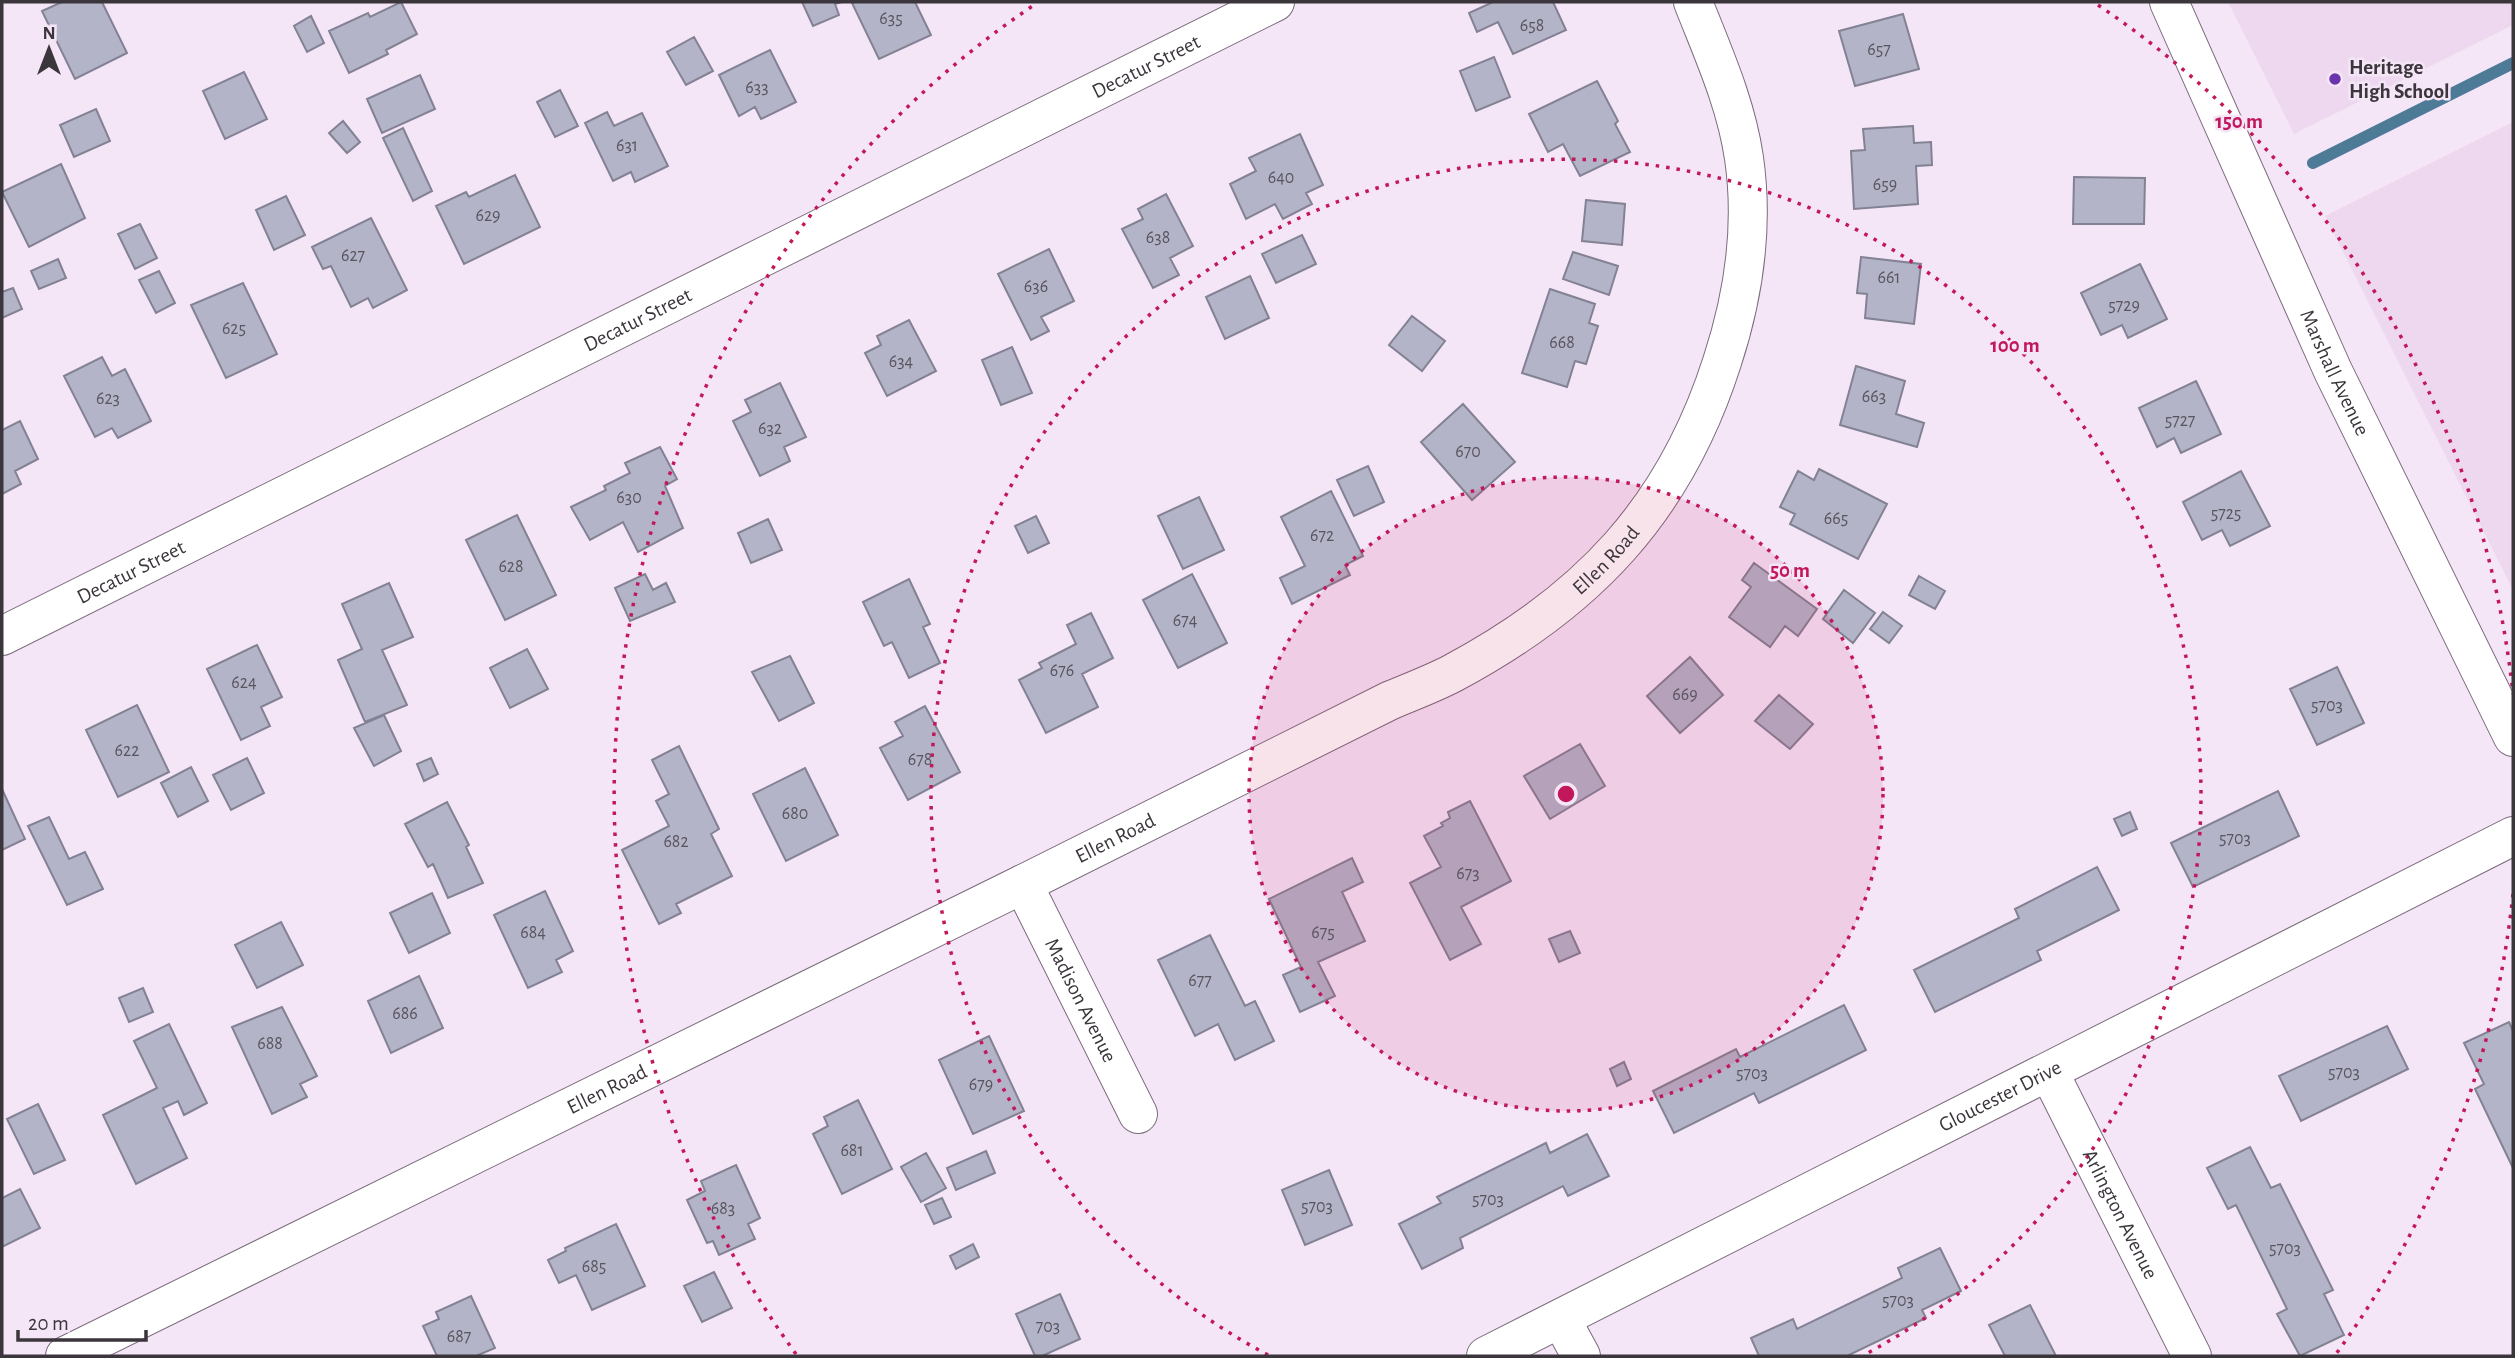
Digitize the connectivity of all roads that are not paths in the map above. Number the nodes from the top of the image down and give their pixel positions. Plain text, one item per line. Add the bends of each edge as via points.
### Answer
1 (1275, 2) edge
2 (1693, 2) edge
3 (2169, 2) edge
4 (2, 636) edge
5 (2513, 737) edge
6 (2513, 836) edge
7 (1023, 884) junction
8 (2049, 1072) junction
9 (1138, 1114) dead end
10 (1561, 1319) junction
11 (65, 1356) edge
12 (1486, 1356) edge
13 (1581, 1356) edge
14 (2192, 1356) edge

1 - 4 street, Decatur Street
2 - 7 street, Ellen Road via 1725,82 1744,157 1748,210 1734,327 1710,401 1660,498 1627,541 1562,602 1508,641 1450,674
3 - 5 street, Marshall Avenue via 2333,371
6 - 8 street, Gloucester Drive
7 - 9 street, Madison Avenue
7 - 11 street, Ellen Road
8 - 10 street, Gloucester Drive
8 - 14 street, Arlington Avenue
10 - 12 street, Gloucester Drive
10 - 13 street

